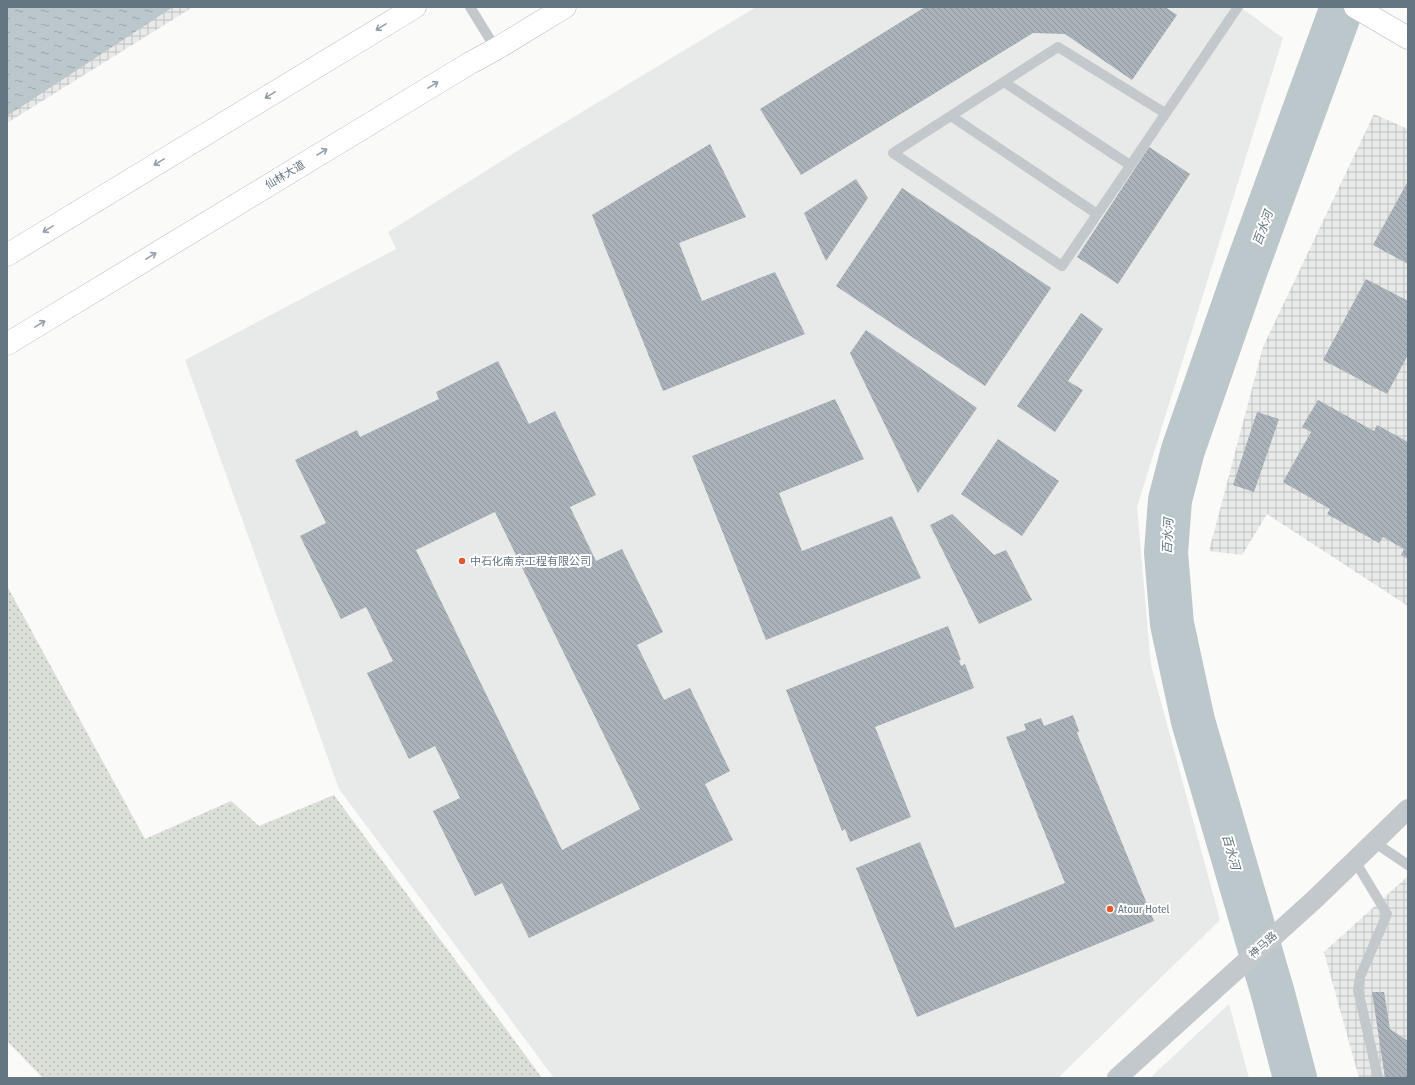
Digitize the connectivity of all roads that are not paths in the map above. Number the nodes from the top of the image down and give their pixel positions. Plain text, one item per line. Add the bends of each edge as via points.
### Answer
1 (415, 7) edge
2 (470, 7) edge
3 (565, 7) edge
4 (1238, 7) edge
5 (1355, 7) edge
6 (1400, 33) edge
7 (496, 49) junction
8 (1004, 82) junction
9 (1165, 113) junction
10 (951, 116) junction
11 (1130, 165) junction
12 (1097, 214) junction
13 (7, 255) edge
14 (7, 344) edge
15 (1408, 809) edge
16 (1374, 842) junction
17 (1355, 861) junction
18 (1408, 865) edge
19 (1116, 1078) edge
20 (1378, 1078) edge

1 -> 13 main road
2 - 7 lane
3 - 7 main road, 仙林大道
4 - 9 lane
5 - 6 main road
14 -> 7 main road, 仙林大道
8 - 9 lane via 1058,47
8 - 10 lane
8 - 11 lane
9 - 11 lane
10 - 12 lane
10 - 12 lane via 893,153 1062,266
11 - 12 lane
15 - 16 street, 神马路
16 - 17 street, 神马路
16 - 18 lane
17 - 19 street, 神马路
17 - 20 lane via 1387,914 1360,977 1358,990

